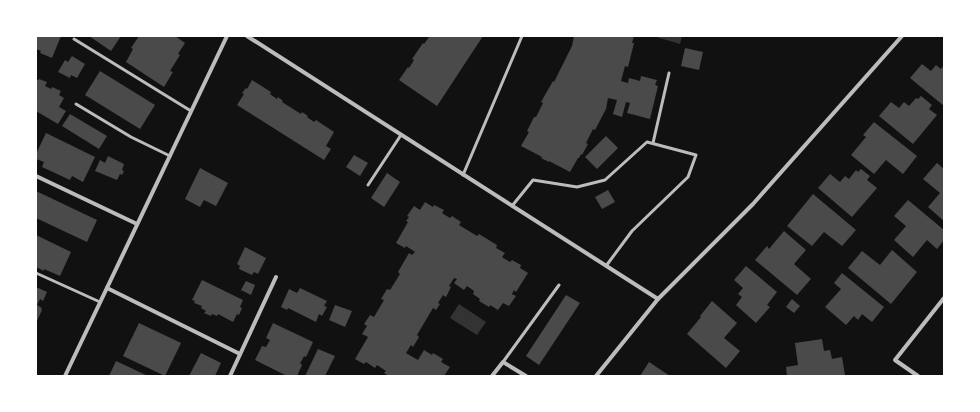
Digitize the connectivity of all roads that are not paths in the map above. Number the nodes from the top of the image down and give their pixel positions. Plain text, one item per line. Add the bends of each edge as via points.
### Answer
1 (227, 36) edge
2 (247, 36) edge
3 (522, 36) edge
4 (902, 36) edge
5 (74, 39) dead end
6 (669, 73) dead end
7 (76, 104) dead end
8 (191, 111) junction
9 (401, 135) junction
10 (653, 143) junction
11 (170, 156) junction
12 (463, 175) junction
13 (36, 176) edge
14 (368, 185) dead end
15 (512, 206) junction
16 (137, 224) junction
17 (606, 266) junction
18 (36, 273) edge
19 (276, 277) dead end
20 (559, 285) dead end
21 (107, 288) junction
22 (944, 298) edge
23 (658, 299) junction
24 (100, 302) junction
25 (240, 354) junction
26 (503, 362) junction
27 (65, 376) edge
28 (230, 376) edge
29 (492, 376) edge
30 (526, 376) edge
31 (596, 376) edge
32 (918, 376) edge

1 - 8 street
2 - 9 street
3 - 12 lane
4 - 23 street via 753,204
5 - 8 lane
6 - 10 lane
7 - 11 lane via 131,137
8 - 11 street
9 - 12 street
9 - 14 lane
10 - 15 lane via 647,142 605,180 577,188 533,180
10 - 17 lane via 696,155 688,177 632,231
11 - 16 street
12 - 15 street
13 - 16 street
15 - 17 street
16 - 21 street
17 - 23 street
18 - 24 lane
19 - 25 street
20 - 26 lane
21 - 24 street
21 - 25 street
22 - 32 street via 895,360
23 - 31 street
24 - 27 street
25 - 28 street
26 - 29 street
26 - 30 street

